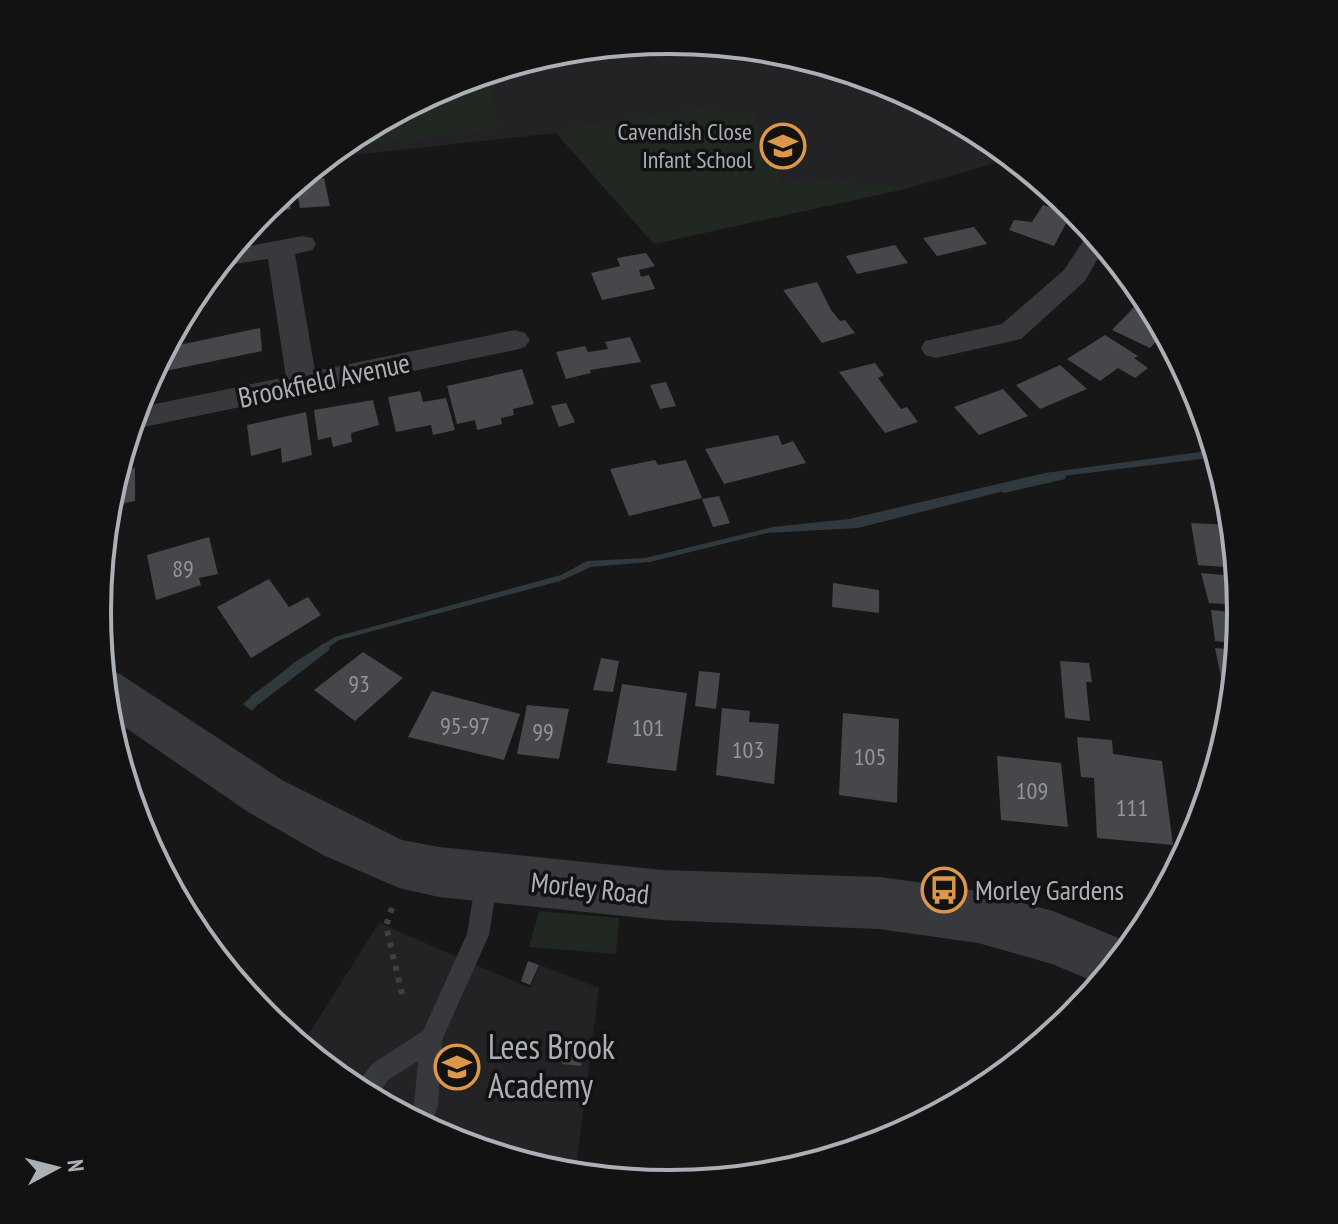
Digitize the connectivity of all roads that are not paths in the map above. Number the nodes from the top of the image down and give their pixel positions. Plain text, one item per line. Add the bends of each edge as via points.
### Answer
1 (1091, 247) edge
2 (239, 256) edge
3 (515, 340) dead end
4 (936, 348) dead end
5 (302, 385) junction
6 (146, 417) edge
7 (118, 697) edge
8 (488, 877) junction
9 (1106, 960) edge
10 (431, 1039) junction
11 (371, 1083) edge
12 (424, 1113) edge

1 - 4 street via 1075,275 1011,332
2 - 5 street via 291,246
3 - 5 street, Brookfield Avenue
5 - 6 street, Brookfield Avenue
7 - 8 street, Morley Road via 265,796 341,838 399,864
8 - 9 street, Morley Road via 662,895 879,903 978,917
8 - 10 lane via 478,935
10 - 11 lane
10 - 12 lane

